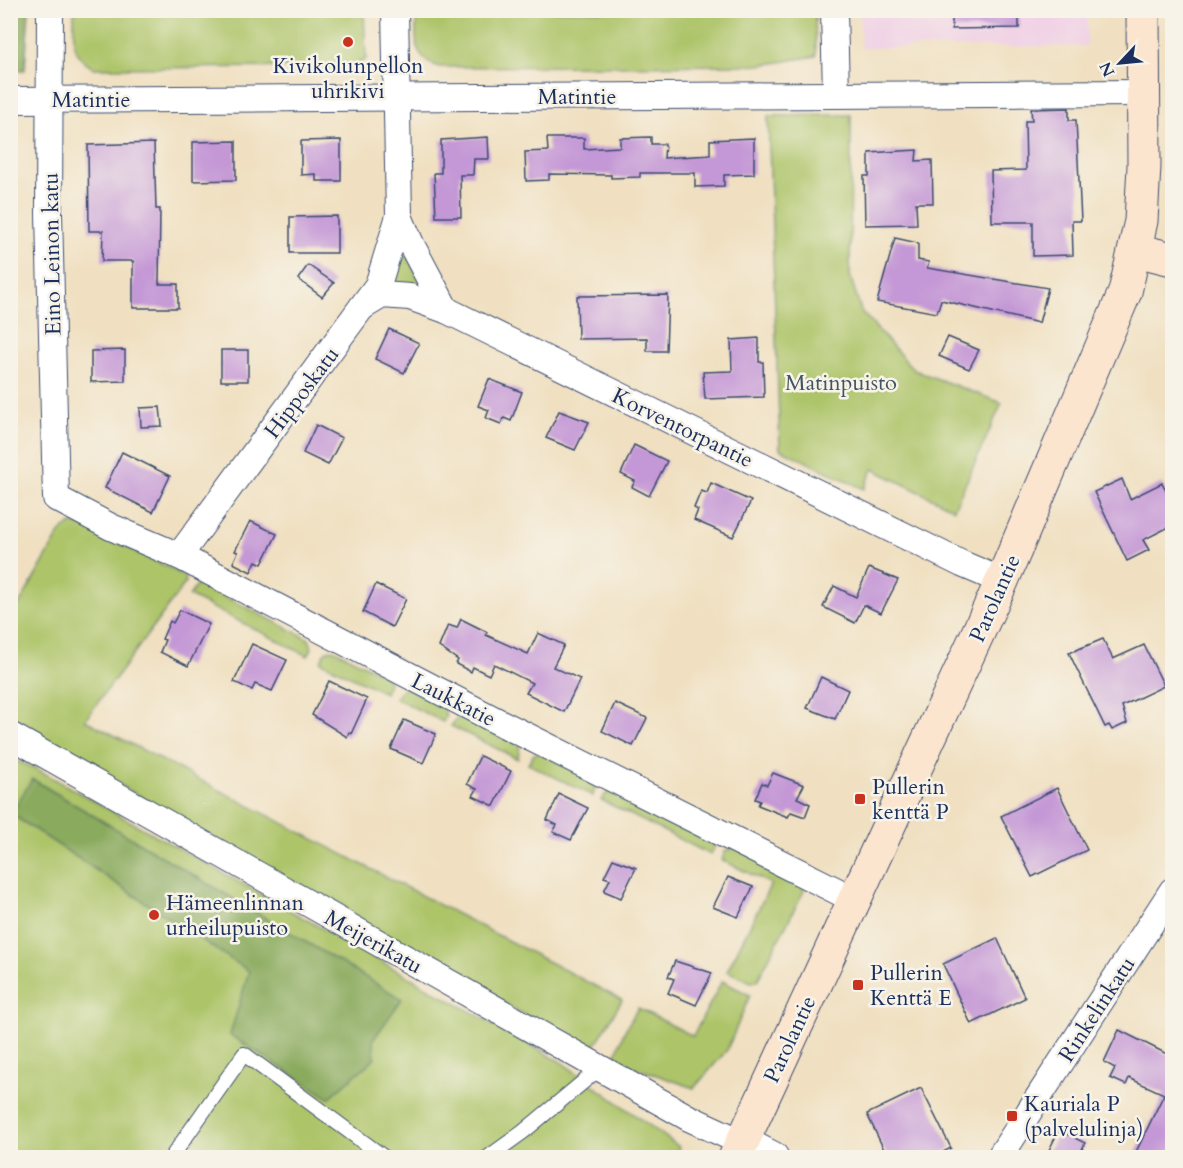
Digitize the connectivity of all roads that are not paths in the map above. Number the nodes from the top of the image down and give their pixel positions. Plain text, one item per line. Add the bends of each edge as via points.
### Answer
1 (50, 10) edge
2 (395, 10) edge
3 (834, 10) edge
4 (1143, 10) edge
5 (1144, 93) junction
6 (836, 94) junction
7 (396, 97) junction
8 (50, 99) junction
9 (10, 100) edge
10 (399, 216) junction
11 (1136, 250) junction
12 (1173, 259) edge
13 (362, 307) junction
14 (446, 310) junction
15 (56, 498) joint
16 (179, 556) junction
17 (1002, 581) junction
18 (10, 735) edge
19 (1173, 891) edge
20 (853, 899) junction
21 (600, 1068) junction
22 (738, 1150) edge
23 (171, 1158) edge
24 (385, 1158) edge
25 (487, 1158) edge
26 (772, 1158) edge
27 (999, 1158) edge

1 - 8 street, Eino Leinon katu
2 - 7 street
3 - 6 street
4 - 5 main road, Parolantie
5 - 6 street, Matintie
5 - 11 main road, Parolantie via 1141,220
6 - 7 street, Matintie
7 - 8 street, Matintie
7 - 10 street
8 - 9 street, Matintie
8 - 15 street, Eino Leinon katu
10 - 13 street, Hipposkatu via 388,261 378,285
10 - 14 street
11 - 12 main road
11 - 17 main road, Parolantie via 1125,292
13 - 14 street, Korventorpantie via 382,295 410,297
13 - 16 street, Hipposkatu
14 - 17 street, Korventorpantie
15 - 16 street, Laukkatie
16 - 20 street, Laukkatie
17 - 20 main road, Parolantie
18 - 21 street, Meijerikatu
19 - 27 street, Rinkelinkatu
20 - 22 main road, Parolantie
21 - 22 street, Meijerikatu
21 - 25 lane
22 - 26 street
23 - 24 lane via 244,1054

